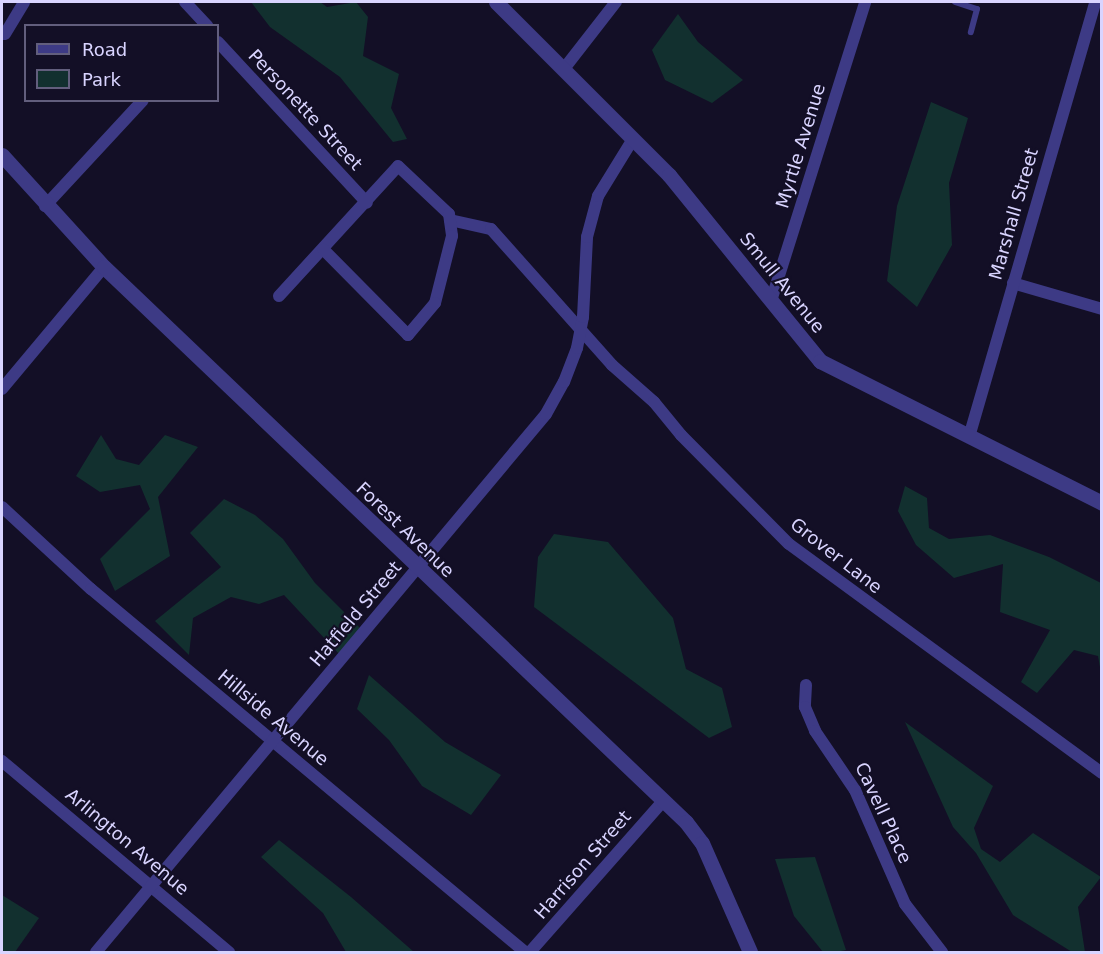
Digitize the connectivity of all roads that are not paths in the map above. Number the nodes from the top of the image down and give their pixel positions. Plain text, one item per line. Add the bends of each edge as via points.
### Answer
1 (24, 2) edge
2 (185, 2) edge
3 (496, 2) edge
4 (616, 2) edge
5 (866, 2) edge
6 (955, 2) edge
7 (1095, 2) edge
8 (205, 24) edge
9 (971, 32) dead end
10 (5, 34) dead end
11 (219, 43) edge
12 (563, 70) junction
13 (141, 102) edge
14 (633, 139) junction
15 (4, 162) edge
16 (367, 203) junction
17 (45, 206) junction
18 (450, 220) junction
19 (324, 250) junction
20 (104, 267) junction
21 (1013, 283) junction
22 (279, 296) dead end
23 (771, 301) junction
24 (1101, 309) edge
25 (581, 330) junction
26 (2, 389) edge
27 (969, 437) junction
28 (1101, 503) edge
29 (2, 507) edge
30 (417, 569) junction
31 (806, 685) dead end
32 (272, 741) junction
33 (2, 760) edge
34 (1101, 773) edge
35 (663, 801) junction
36 (151, 886) junction
37 (96, 952) edge
38 (229, 952) edge
39 (527, 952) edge
40 (750, 952) edge
41 (942, 952) edge

1 - 10 street
2 - 8 street
3 - 12 street, Smull Avenue
4 - 12 street
5 - 23 street, Myrtle Avenue
6 - 9 lane via 977,9
7 - 21 street, Marshall Street
11 - 16 street, Personette Street
12 - 14 street, Smull Avenue
13 - 17 street
14 - 23 street, Smull Avenue via 669,175
14 - 25 street, Hatfield Street via 598,196 587,237
15 - 17 street, Forest Avenue
16 - 18 street via 399,166 449,214
16 - 19 street
17 - 20 street, Forest Avenue
18 - 19 street via 452,236 435,303 408,335
18 - 25 street, Grover Lane via 491,228
19 - 22 street
20 - 26 street
20 - 30 street, Forest Avenue
21 - 24 street
21 - 27 street, Marshall Street
23 - 27 street, Smull Avenue via 820,361
25 - 30 street, Hatfield Street via 568,374 546,414
25 - 34 street, Grover Lane via 789,544
27 - 28 street, Smull Avenue
29 - 32 street, Hillside Avenue via 91,589
30 - 32 street, Hatfield Street
30 - 35 street, Forest Avenue
31 - 41 street, Cavell Place via 805,707 815,731 851,783 909,911
32 - 36 street, Hatfield Street
32 - 39 street, Hillside Avenue
33 - 36 street, Arlington Avenue
35 - 39 street, Harrison Street
35 - 40 street, Forest Avenue via 702,843
36 - 37 street, Hatfield Street
36 - 38 street, Arlington Avenue

